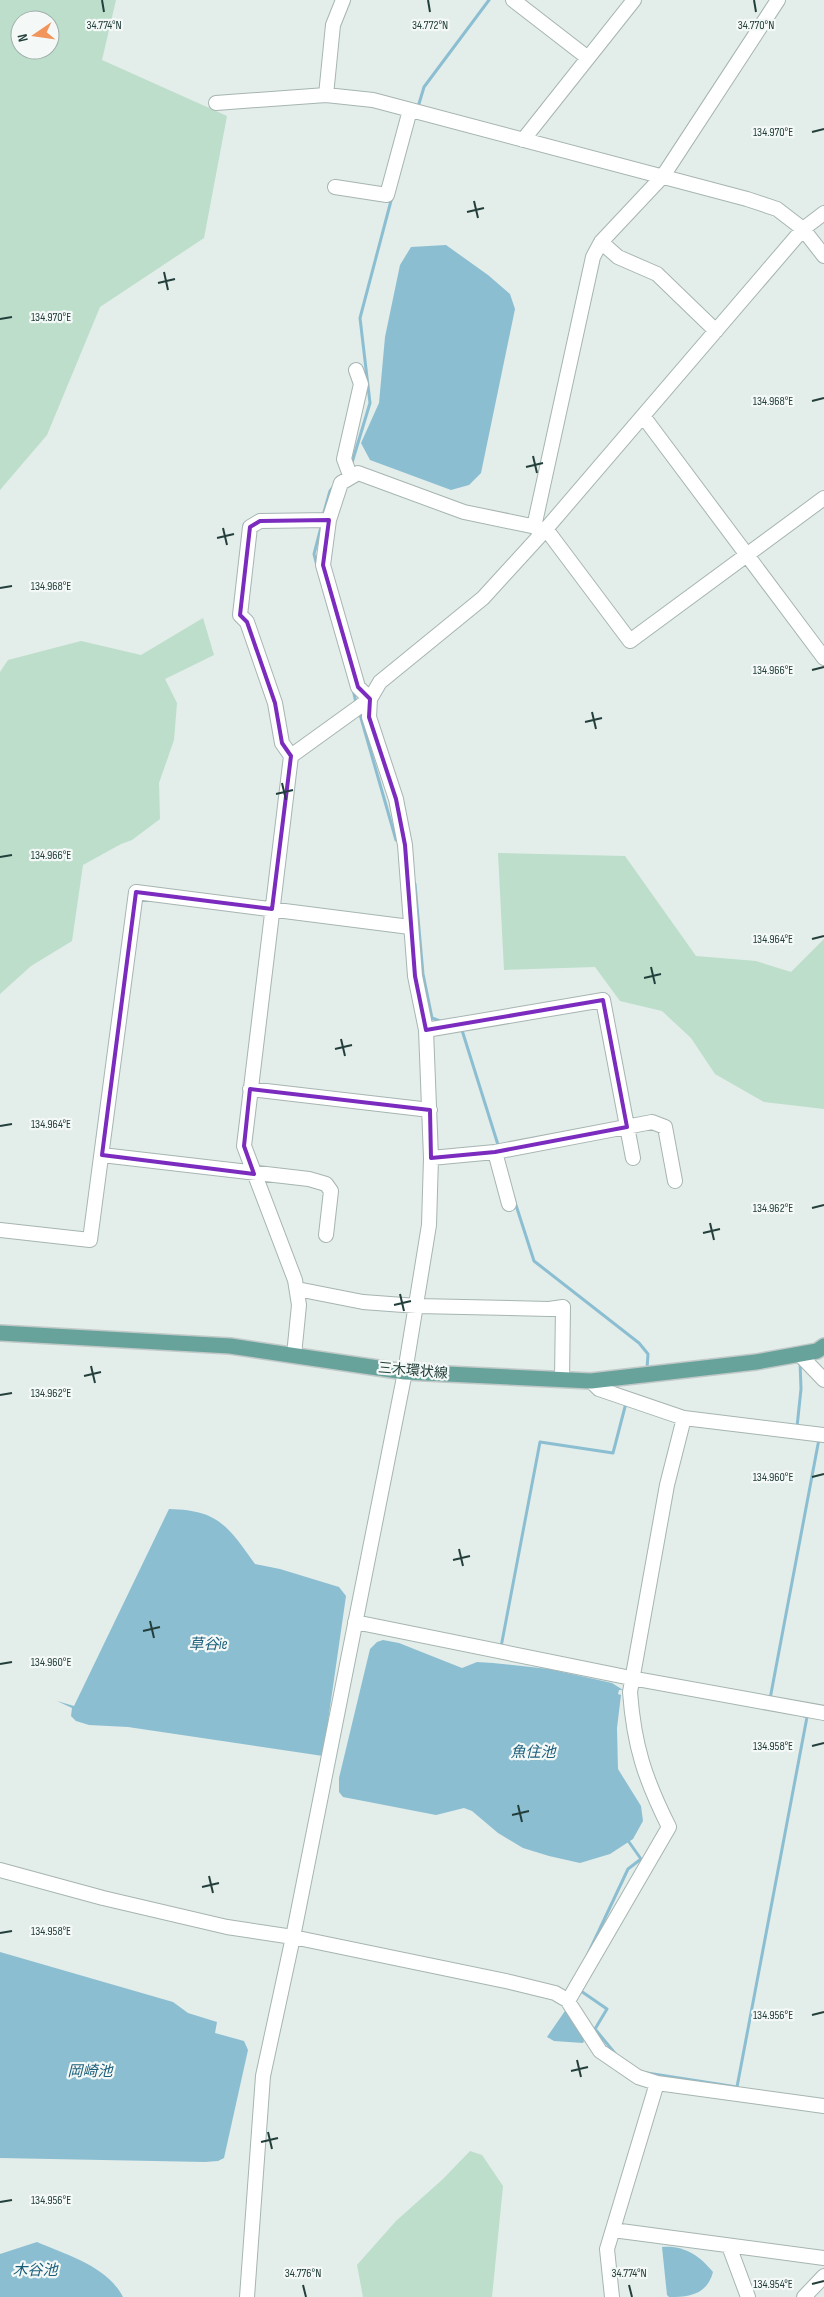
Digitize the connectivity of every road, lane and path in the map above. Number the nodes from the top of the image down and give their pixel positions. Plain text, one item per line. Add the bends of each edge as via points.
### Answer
1 (343, 0) edge
2 (513, 0) edge
3 (634, 0) edge
4 (778, 0) edge
5 (588, 58) junction
6 (326, 95) junction
7 (216, 104) dead end
8 (410, 110) junction
9 (523, 140) junction
10 (663, 176) junction
11 (335, 187) dead end
12 (824, 213) edge
13 (803, 229) junction
14 (601, 242) junction
15 (824, 256) edge
16 (716, 331) junction
17 (356, 370) dead end
18 (643, 416) junction
19 (350, 475) junction
20 (824, 498) edge
21 (329, 520) junction
22 (540, 528) junction
23 (747, 555) junction
24 (824, 658) edge
25 (370, 699) junction
26 (291, 756) junction
27 (272, 909) junction
28 (410, 927) junction
29 (426, 1030) junction
30 (250, 1089) junction
31 (430, 1110) junction
32 (628, 1127) junction
33 (495, 1152) junction
34 (102, 1155) junction
35 (431, 1158) junction
36 (633, 1158) dead end
37 (254, 1174) junction
38 (675, 1182) dead end
39 (509, 1204) dead end
40 (0, 1230) edge
41 (326, 1235) dead end
42 (297, 1289) junction
43 (417, 1306) junction
44 (0, 1333) edge
45 (824, 1346) edge
46 (799, 1354) junction
47 (294, 1355) junction
48 (405, 1372) junction
49 (562, 1379) junction
50 (824, 1380) edge
51 (591, 1381) junction
52 (684, 1418) junction
53 (824, 1435) edge
54 (355, 1622) junction
55 (631, 1678) junction
56 (824, 1713) edge
57 (0, 1870) edge
58 (293, 1937) junction
59 (568, 2001) junction
60 (657, 2083) junction
61 (824, 2106) edge
62 (613, 2230) junction
63 (729, 2246) junction
64 (824, 2258) edge
65 (824, 2276) edge
66 (248, 2297) edge
67 (612, 2297) edge
68 (748, 2297) edge
69 (804, 2297) edge

1 - 6 street via 333,25
2 - 5 street
3 - 5 street
4 - 10 street
5 - 9 street
6 - 7 street
6 - 8 street via 373,100
8 - 9 street
8 - 11 street via 387,195
9 - 10 street
10 - 13 street via 777,209
10 - 14 street
12 - 13 street
13 - 15 street
13 - 16 street
14 - 16 street via 618,257 657,274
14 - 22 street via 593,257
16 - 18 street
17 - 19 street via 361,384 344,460
18 - 22 street
18 - 23 street
19 - 21 street via 341,483
19 - 22 street via 358,473 464,512
20 - 23 street
21 - 25 street via 323,565 358,687
21 - 26 street via 260,520 250,527 240,615 247,622 276,703 282,742
22 - 23 street via 630,641
22 - 25 street via 482,598 380,682
23 - 24 street
25 - 26 street
25 - 28 street via 369,717 396,799 403,836
26 - 27 street
27 - 28 street
27 - 30 street
27 - 34 street via 136,892
28 - 29 street via 415,976
29 - 31 street
29 - 32 street via 603,1000
30 - 31 street
30 - 37 street via 244,1146
31 - 35 street
32 - 33 street
32 - 36 street
32 - 38 street via 652,1122 665,1127
33 - 35 street
33 - 39 street
34 - 37 street
34 - 40 street via 90,1240
35 - 43 street via 429,1225
37 - 41 street via 309,1179 326,1184 331,1191
37 - 42 street
42 - 43 street via 363,1302
42 - 47 street
43 - 48 street
43 - 49 street via 564,1306
44 - 47 main road, 三木環状線 via 230,1346
45 - 46 main road, 三木環状線 via 817,1351
46 - 50 street
46 - 51 main road, 三木環状線
47 - 48 main road, 三木環状線
48 - 49 main road, 三木環状線
48 - 54 street
49 - 51 main road, 三木環状線
51 - 52 street via 599,1389
52 - 53 street
52 - 55 street via 666,1485
54 - 55 street
54 - 58 street
55 - 56 street
55 - 59 street via 632,1724 643,1771 669,1827
57 - 58 street via 227,1927
58 - 59 street via 510,1982 555,1993
58 - 66 street via 263,2076
59 - 60 street via 600,2051 638,2077
60 - 61 street
60 - 62 street
62 - 63 street
62 - 67 street via 607,2249
63 - 64 street
63 - 68 street
65 - 69 street

